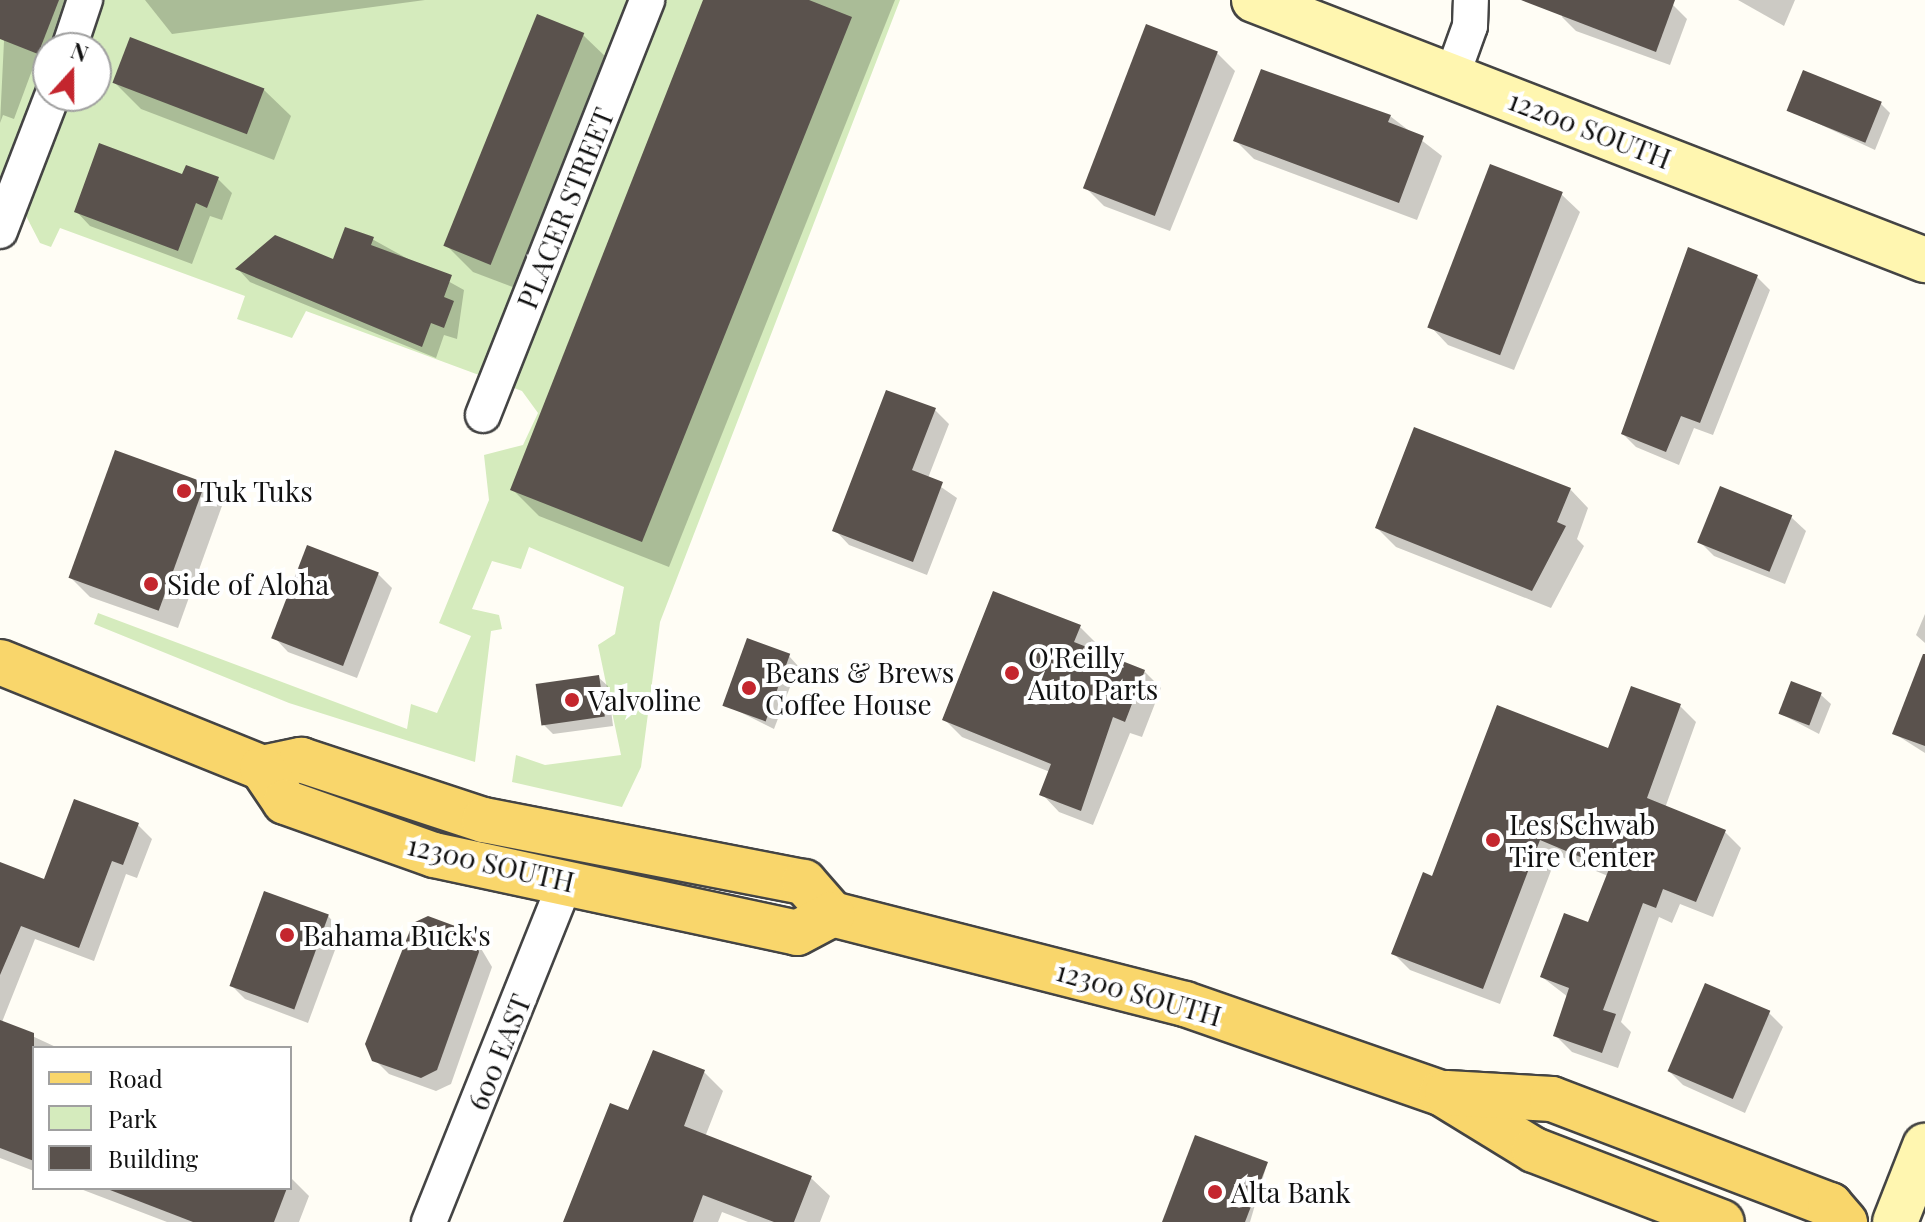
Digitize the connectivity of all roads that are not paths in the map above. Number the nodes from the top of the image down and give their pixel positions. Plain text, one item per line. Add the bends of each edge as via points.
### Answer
1 (85, 0) edge
2 (647, 0) edge
3 (1254, 0) edge
4 (1471, 0) edge
5 (74, 32) edge
6 (1452, 76) junction
7 (46, 112) edge
8 (0, 231) edge
9 (1925, 260) edge
10 (483, 415) dead end
11 (0, 662) edge
12 (262, 768) junction
13 (566, 881) junction
14 (832, 914) junction
15 (1441, 1093) junction
16 (1925, 1146) edge
17 (429, 1222) edge
18 (1722, 1222) edge
19 (1845, 1222) edge
20 (1895, 1222) edge

1 - 5 street
2 - 10 street, PLACER STREET
3 - 6 street, 12200 SOUTH
4 - 6 street via 1470,26
6 - 9 street, 12200 SOUTH
7 - 8 street
11 - 12 main road
12 - 13 main road, 12300 SOUTH via 285,802 434,855
12 - 14 main road, 12300 SOUTH via 301,760 484,820 804,882
13 - 14 main road, 12300 SOUTH via 797,933
13 - 17 street, 600 EAST
14 - 15 main road, 12300 SOUTH via 1185,1004
15 - 18 main road, 12300 SOUTH via 1534,1150
15 - 19 main road, 12300 SOUTH via 1552,1099 1830,1205
16 - 20 street

